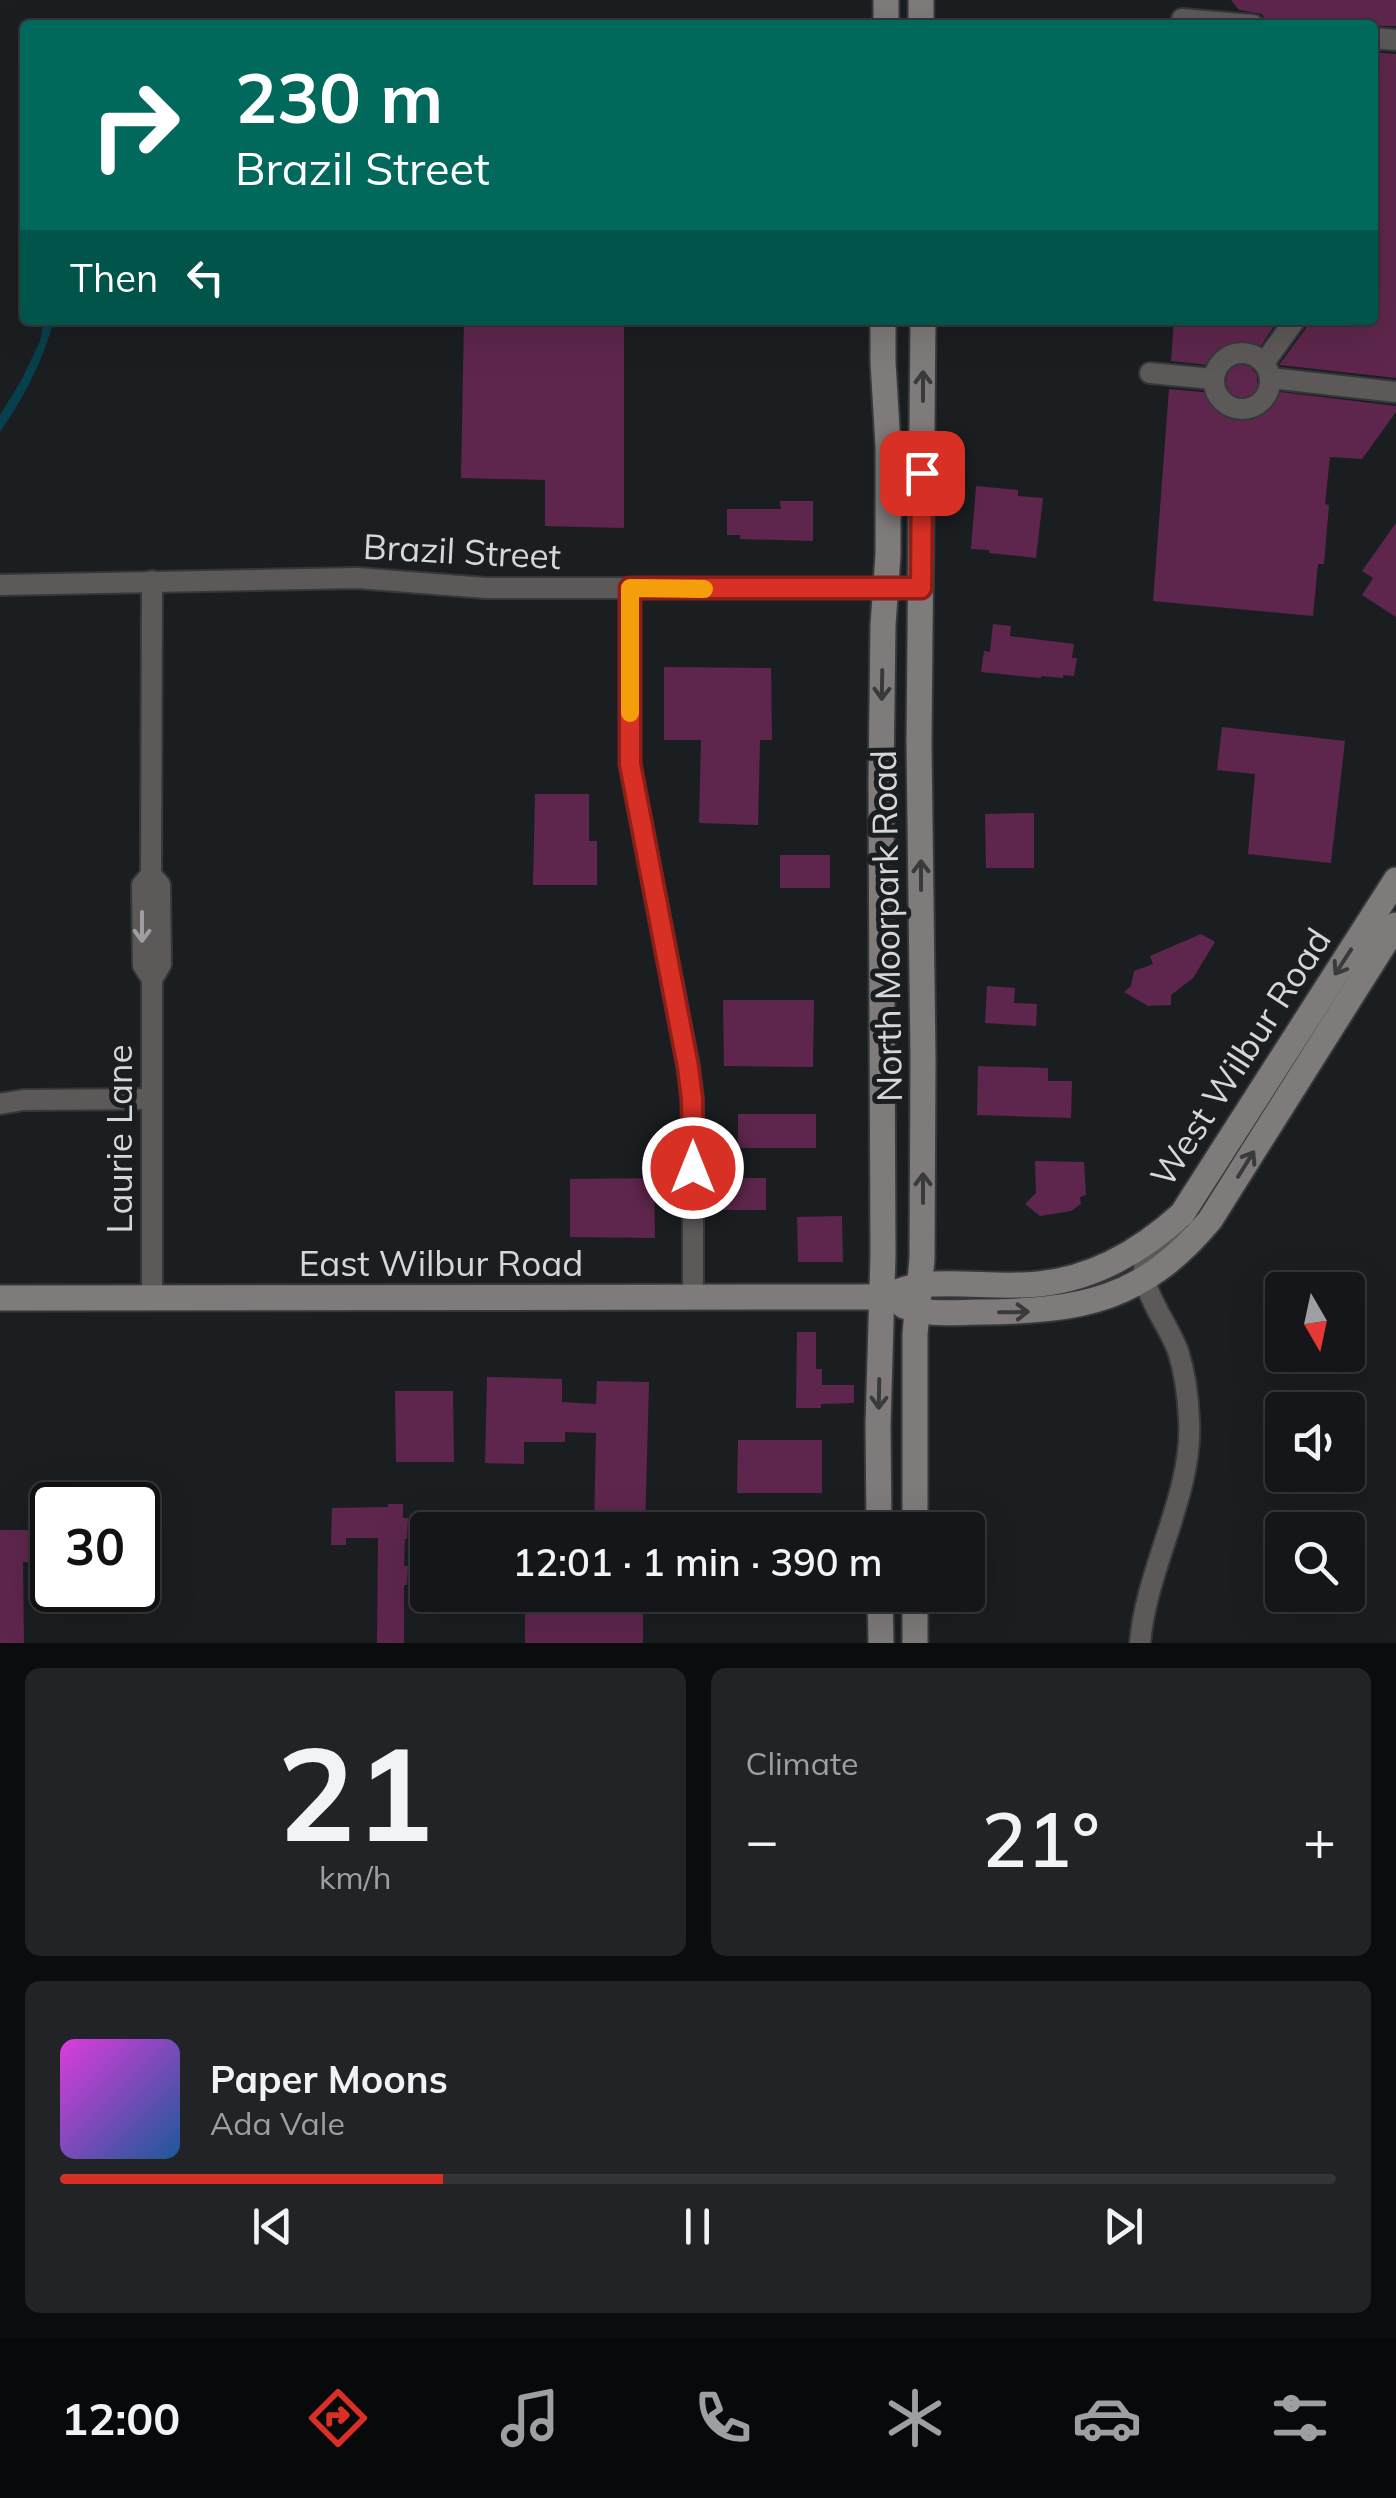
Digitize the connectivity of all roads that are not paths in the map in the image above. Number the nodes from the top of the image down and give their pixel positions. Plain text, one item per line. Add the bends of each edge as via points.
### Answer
1 (1182, 19) dead end
2 (1194, 20) edge
3 (884, 325) edge
4 (923, 325) edge
5 (1292, 325) edge
6 (1267, 370) junction
7 (1150, 373) dead end
8 (1213, 380) junction
9 (1396, 392) edge
10 (152, 581) junction
11 (0, 584) edge
12 (630, 588) junction
13 (886, 588) junction
14 (921, 588) junction
15 (1396, 880) edge
16 (1396, 925) edge
17 (152, 1100) junction
18 (0, 1104) edge
19 (1182, 1214) junction
20 (1143, 1279) junction
21 (882, 1296) junction
22 (0, 1298) edge
23 (152, 1298) junction
24 (693, 1298) junction
25 (918, 1298) junction
26 (879, 1512) edge
27 (914, 1512) edge
28 (880, 1612) edge
29 (915, 1612) edge
30 (880, 1643) edge
31 (915, 1643) edge
32 (1140, 1643) edge

1 - 2 street
3 - 13 main road, North Moorpark Road
14 -> 4 main road, North Moorpark Road
5 - 6 street
6 - 8 street via 1256,357 1238,353 1220,362
6 - 8 street via 1266,396 1242,409 1225,404
6 - 9 street
7 - 8 street
10 - 11 street, Brazil Street
10 - 12 street, Brazil Street via 357,578 486,588
10 - 17 street, Laurie Lane via 151,875 142,884 143,965 152,979
12 - 13 street, Brazil Street
12 - 24 street via 630,764 692,1099
13 - 14 street, Brazil Street
13 -> 21 main road, North Moorpark Road
25 -> 14 main road, North Moorpark Road
15 -> 19 main road, West Wilbur Road
20 -> 16 main road, West Wilbur Road via 1188,1247 1210,1220
17 - 18 street
17 - 23 street, Laurie Lane
19 - 20 street via 1184,1226 1145,1260
19 - 25 main road, West Wilbur Road via 1124,1257 1069,1279
25 -> 20 main road, West Wilbur Road via 1050,1310 1096,1301
20 - 32 street via 1179,1356 1190,1425 1182,1484
21 - 24 main road, East Wilbur Road
21 - 25 main road, West Wilbur Road
21 -> 26 main road, North Moorpark Road
22 - 23 main road, East Wilbur Road
23 - 24 main road, East Wilbur Road
25 - 27 main road, North Moorpark Road
28 - 30 main road
29 - 31 main road

